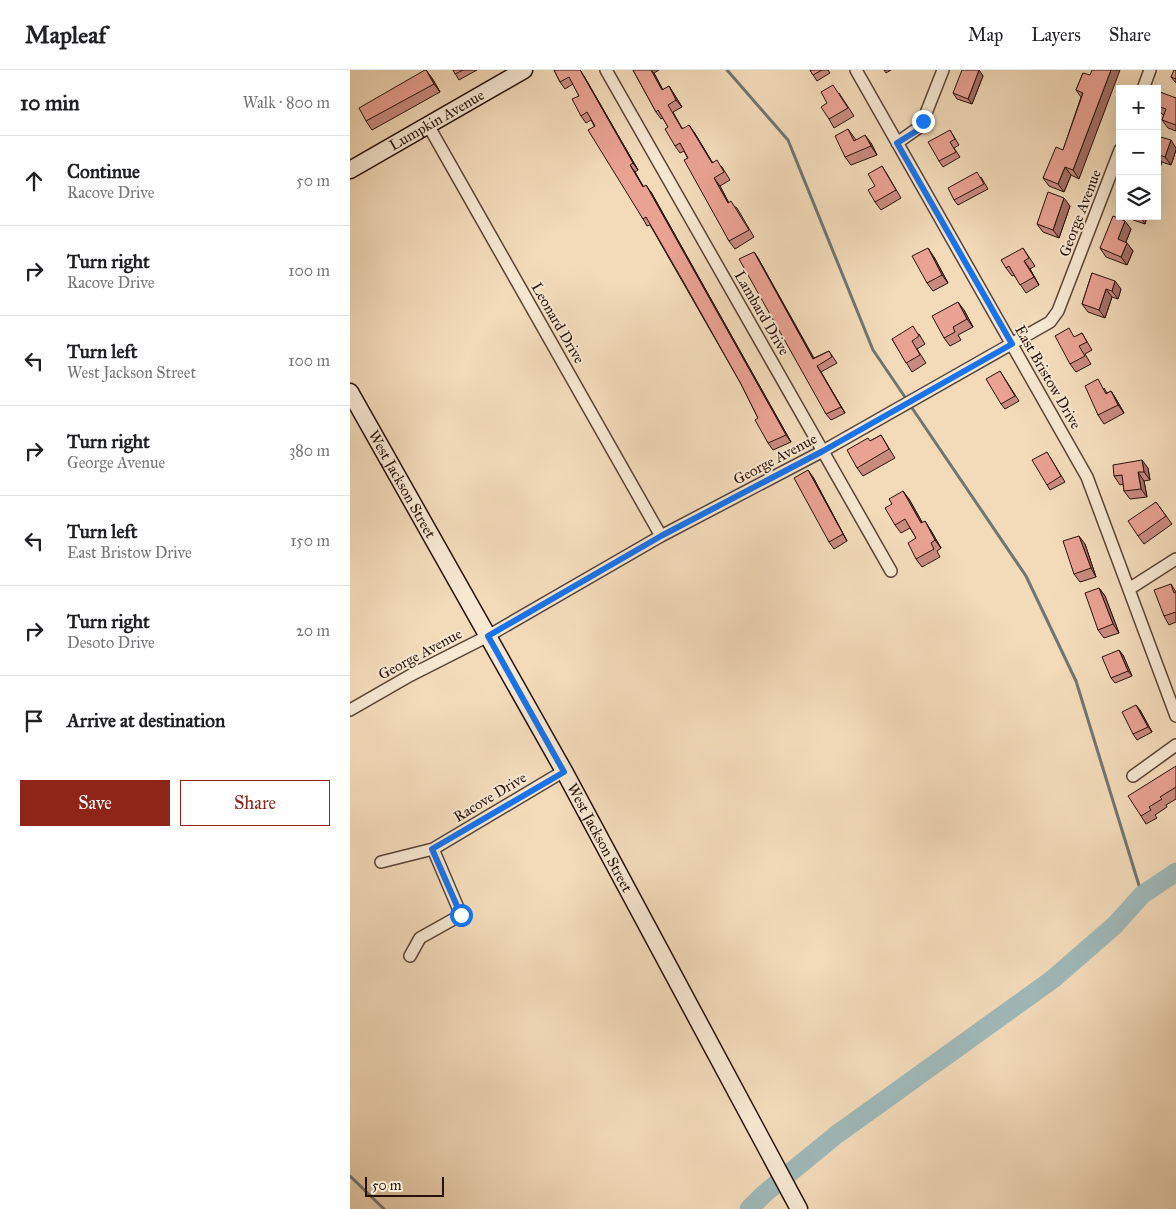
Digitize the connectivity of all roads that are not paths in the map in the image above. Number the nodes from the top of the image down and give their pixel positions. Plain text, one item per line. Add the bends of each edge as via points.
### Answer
1 (524, 70) edge
2 (606, 70) edge
3 (856, 70) edge
4 (943, 70) edge
5 (1150, 70) edge
6 (1144, 85) edge
7 (428, 125) junction
8 (897, 143) junction
9 (1116, 160) edge
10 (350, 170) edge
11 (1012, 344) junction
12 (350, 392) edge
13 (823, 451) junction
14 (661, 536) junction
15 (1176, 559) edge
16 (891, 571) dead end
17 (1129, 588) junction
18 (488, 636) junction
19 (350, 710) edge
20 (1176, 716) edge
21 (1176, 744) edge
22 (564, 772) junction
23 (1133, 776) dead end
24 (432, 849) junction
25 (382, 862) dead end
26 (410, 956) dead end
27 (799, 1209) edge

1 - 7 street, Lumpkin Avenue
2 - 13 street, Lambard Drive
3 - 8 street, East Bristow Drive
4 - 8 street via 921,126
5 - 6 street
7 - 10 street, Lumpkin Avenue
7 - 14 street, Leonard Drive
8 - 11 street, East Bristow Drive
9 - 11 street, George Avenue via 1056,316
11 - 13 street, George Avenue
11 - 17 street, East Bristow Drive via 1087,477
12 - 18 street, West Jackson Street
13 - 14 street, George Avenue
13 - 16 street, Lambard Drive
14 - 18 street, George Avenue
15 - 17 street
17 - 20 street, East Bristow Drive
18 - 19 street, George Avenue
18 - 22 street, West Jackson Street
21 - 23 street
22 - 24 street, Racove Drive
22 - 27 street, West Jackson Street
24 - 25 street, Racove Drive
24 - 26 street via 461,915 420,938

